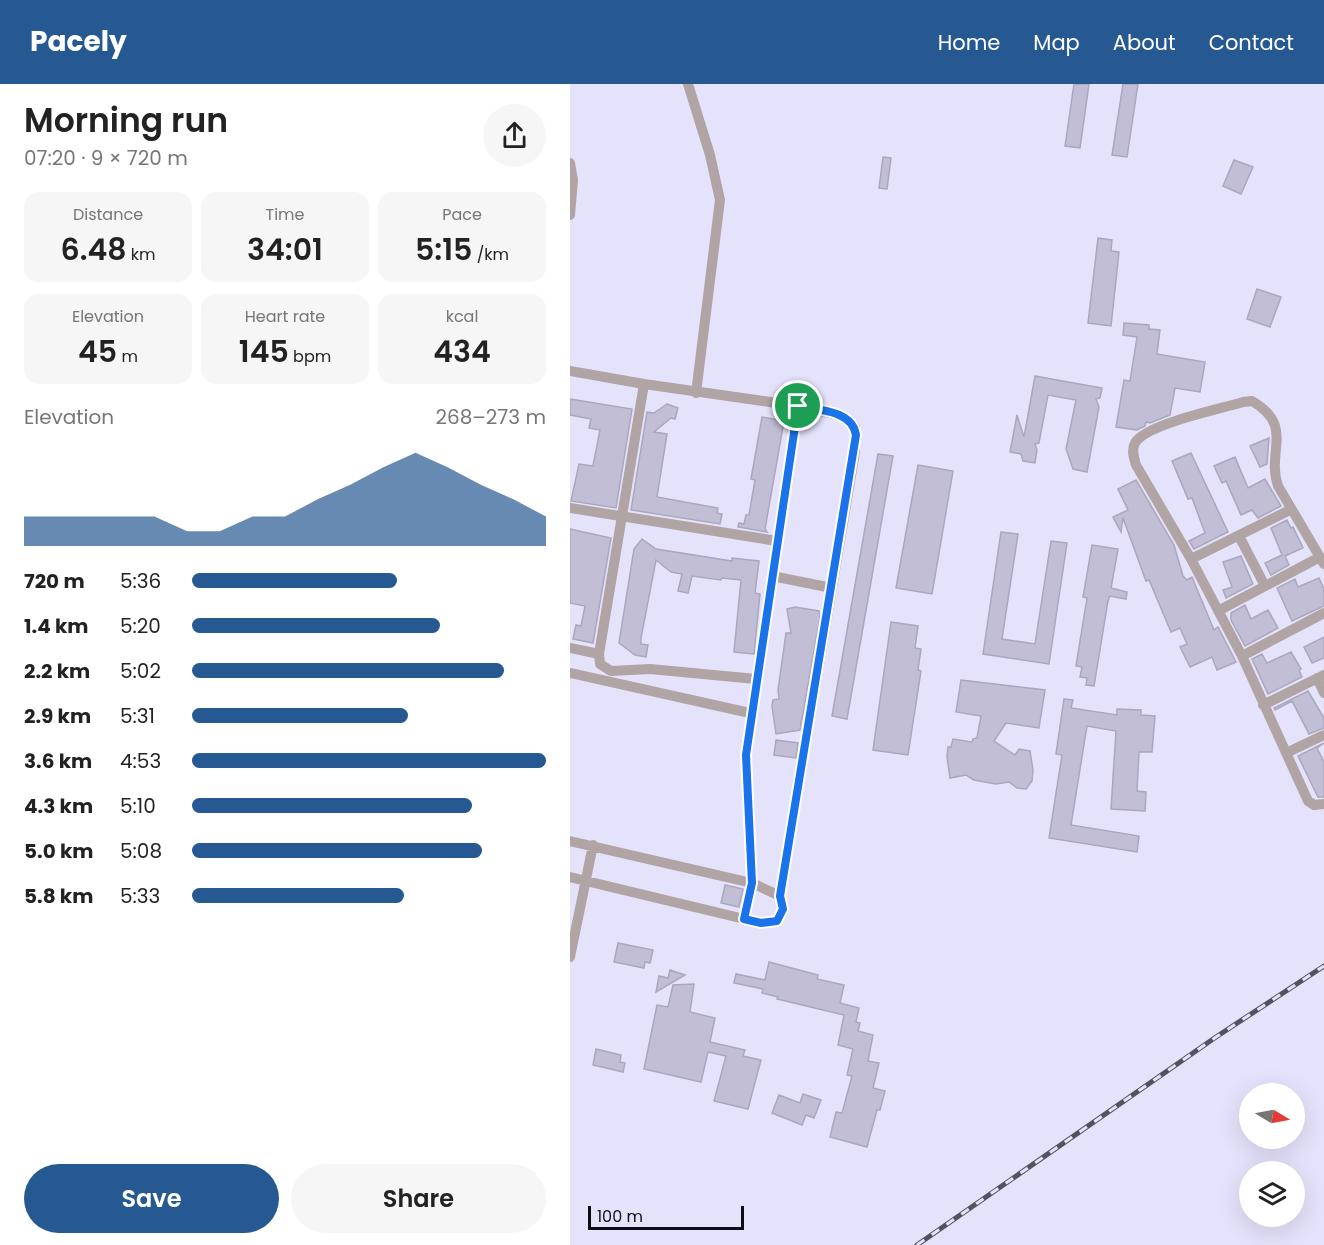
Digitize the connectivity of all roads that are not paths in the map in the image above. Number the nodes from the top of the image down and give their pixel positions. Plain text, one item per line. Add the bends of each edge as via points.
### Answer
1 (688, 84) edge
2 (570, 163) edge
3 (571, 192) edge
4 (570, 215) edge
5 (570, 371) edge
6 (644, 384) junction
7 (696, 393) junction
8 (798, 406) junction
9 (570, 508) edge
10 (1290, 510) junction
11 (623, 516) junction
12 (1239, 536) junction
13 (777, 541) junction
14 (1191, 559) junction
15 (1322, 560) edge
16 (772, 576) junction
17 (1265, 586) junction
18 (832, 588) junction
19 (1218, 611) junction
20 (1324, 613) edge
21 (570, 648) edge
22 (600, 654) junction
23 (1242, 656) junction
24 (570, 673) edge
25 (1321, 677) edge
26 (756, 679) junction
27 (1324, 693) edge
28 (1263, 705) junction
29 (750, 713) junction
30 (1324, 735) edge
31 (1286, 753) junction
32 (1324, 804) edge
33 (570, 841) edge
34 (593, 845) junction
35 (570, 877) edge
36 (587, 880) junction
37 (752, 883) junction
38 (780, 896) junction
39 (744, 919) junction
40 (570, 957) edge

1 - 7 street via 720,200
2 - 3 street
3 - 4 street
5 - 6 street
6 - 7 street
6 - 11 street
7 - 8 street
8 - 13 street
8 - 18 street via 843,416 855,427 855,452
9 - 11 street
10 - 12 street
10 - 14 street via 1273,473 1279,440 1275,424 1260,405 1252,401 1145,432 1135,443 1136,465
10 - 15 street
11 - 13 street
11 - 22 street
12 - 14 street
12 - 17 street
13 - 16 street
14 - 19 street
15 - 17 street
16 - 18 street
16 - 26 street
17 - 19 street
18 - 38 street
19 - 23 street
20 - 23 street
21 - 22 street
22 - 26 street via 600,664 611,671 650,669
23 - 28 street
24 - 29 street
25 - 27 street
25 - 28 street
26 - 29 street
28 - 31 street
29 - 37 street via 746,755
30 - 31 street
31 - 32 street via 1308,801
33 - 34 street
34 - 36 street
34 - 37 street
35 - 36 street
36 - 39 street
36 - 40 street
37 - 38 street
37 - 39 street
38 - 39 street via 783,909 777,921

